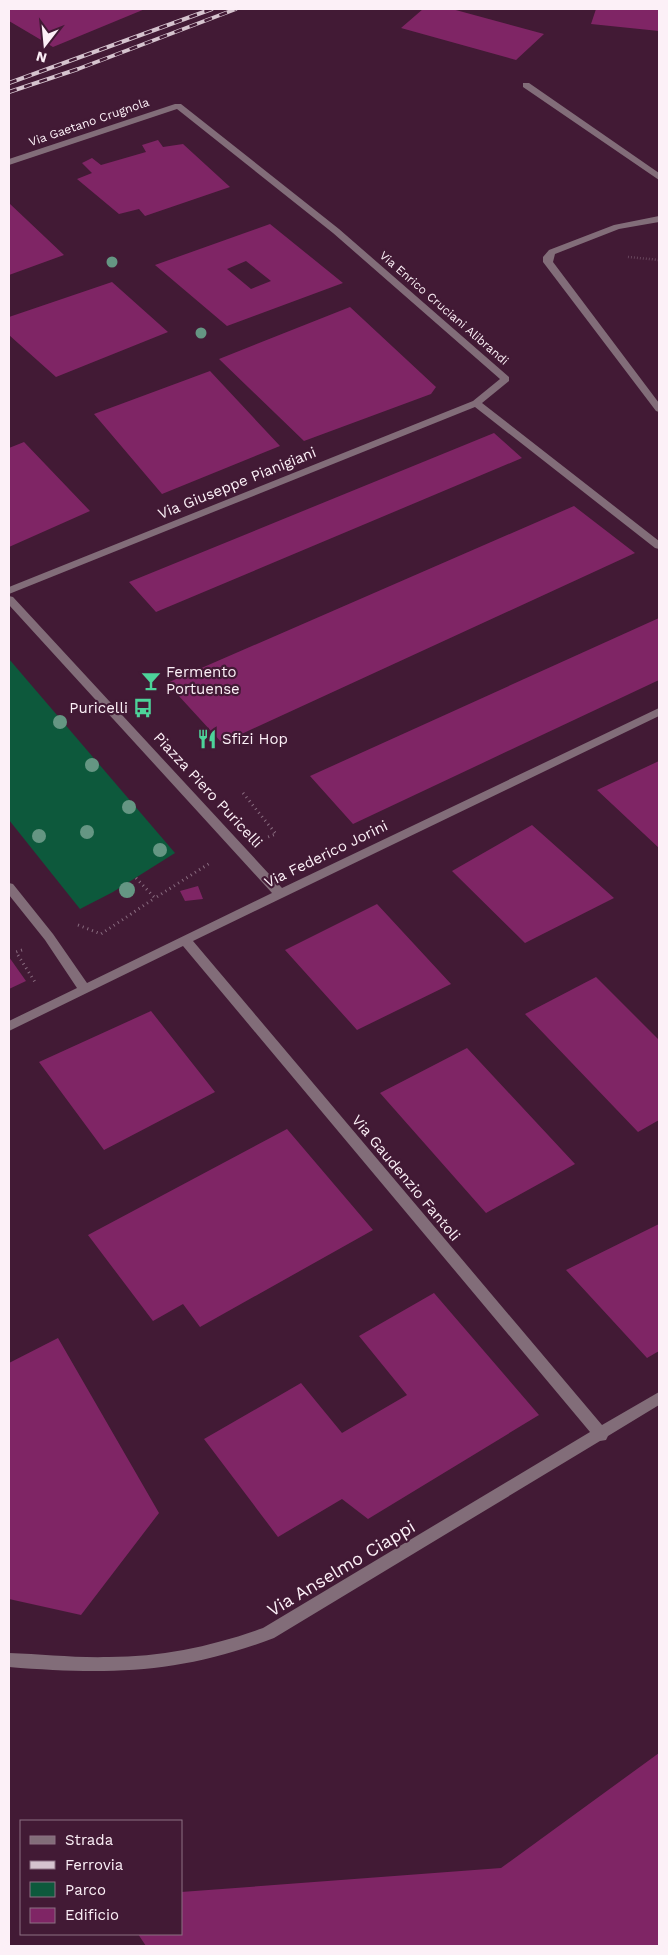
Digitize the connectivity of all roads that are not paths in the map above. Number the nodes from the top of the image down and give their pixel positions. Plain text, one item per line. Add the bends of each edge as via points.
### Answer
1 (526, 84) dead end
2 (178, 106) joint
3 (9, 162) edge
4 (659, 177) edge
5 (659, 219) edge
6 (476, 403) junction
7 (659, 409) edge
8 (659, 546) edge
9 (9, 592) edge
10 (9, 599) edge
11 (659, 712) edge
12 (9, 887) edge
13 (280, 894) junction
14 (186, 942) junction
15 (85, 990) junction
16 (9, 1026) edge
17 (659, 1398) edge
18 (601, 1435) junction
19 (9, 1660) edge

1 - 4 street
2 - 3 street, Via Gaetano Crugnola
2 - 6 street, Via Enrico Cruciani Alibrandi via 336,231 506,378
5 - 7 street via 600,233 552,252 548,262
6 - 8 street
6 - 9 street, Via Giuseppe Pianigiani
10 - 13 street, Piazza Piero Puricelli
11 - 13 street, Via Federico Jorini
12 - 15 street
13 - 14 street, Via Federico Jorini
14 - 15 street, Via Federico Jorini
14 - 18 street, Via Gaudenzio Fantoli
15 - 16 street, Via Federico Jorini
17 - 18 street, Via Anselmo Ciappi
18 - 19 street, Via Anselmo Ciappi via 268,1633 243,1643 208,1654 134,1665

